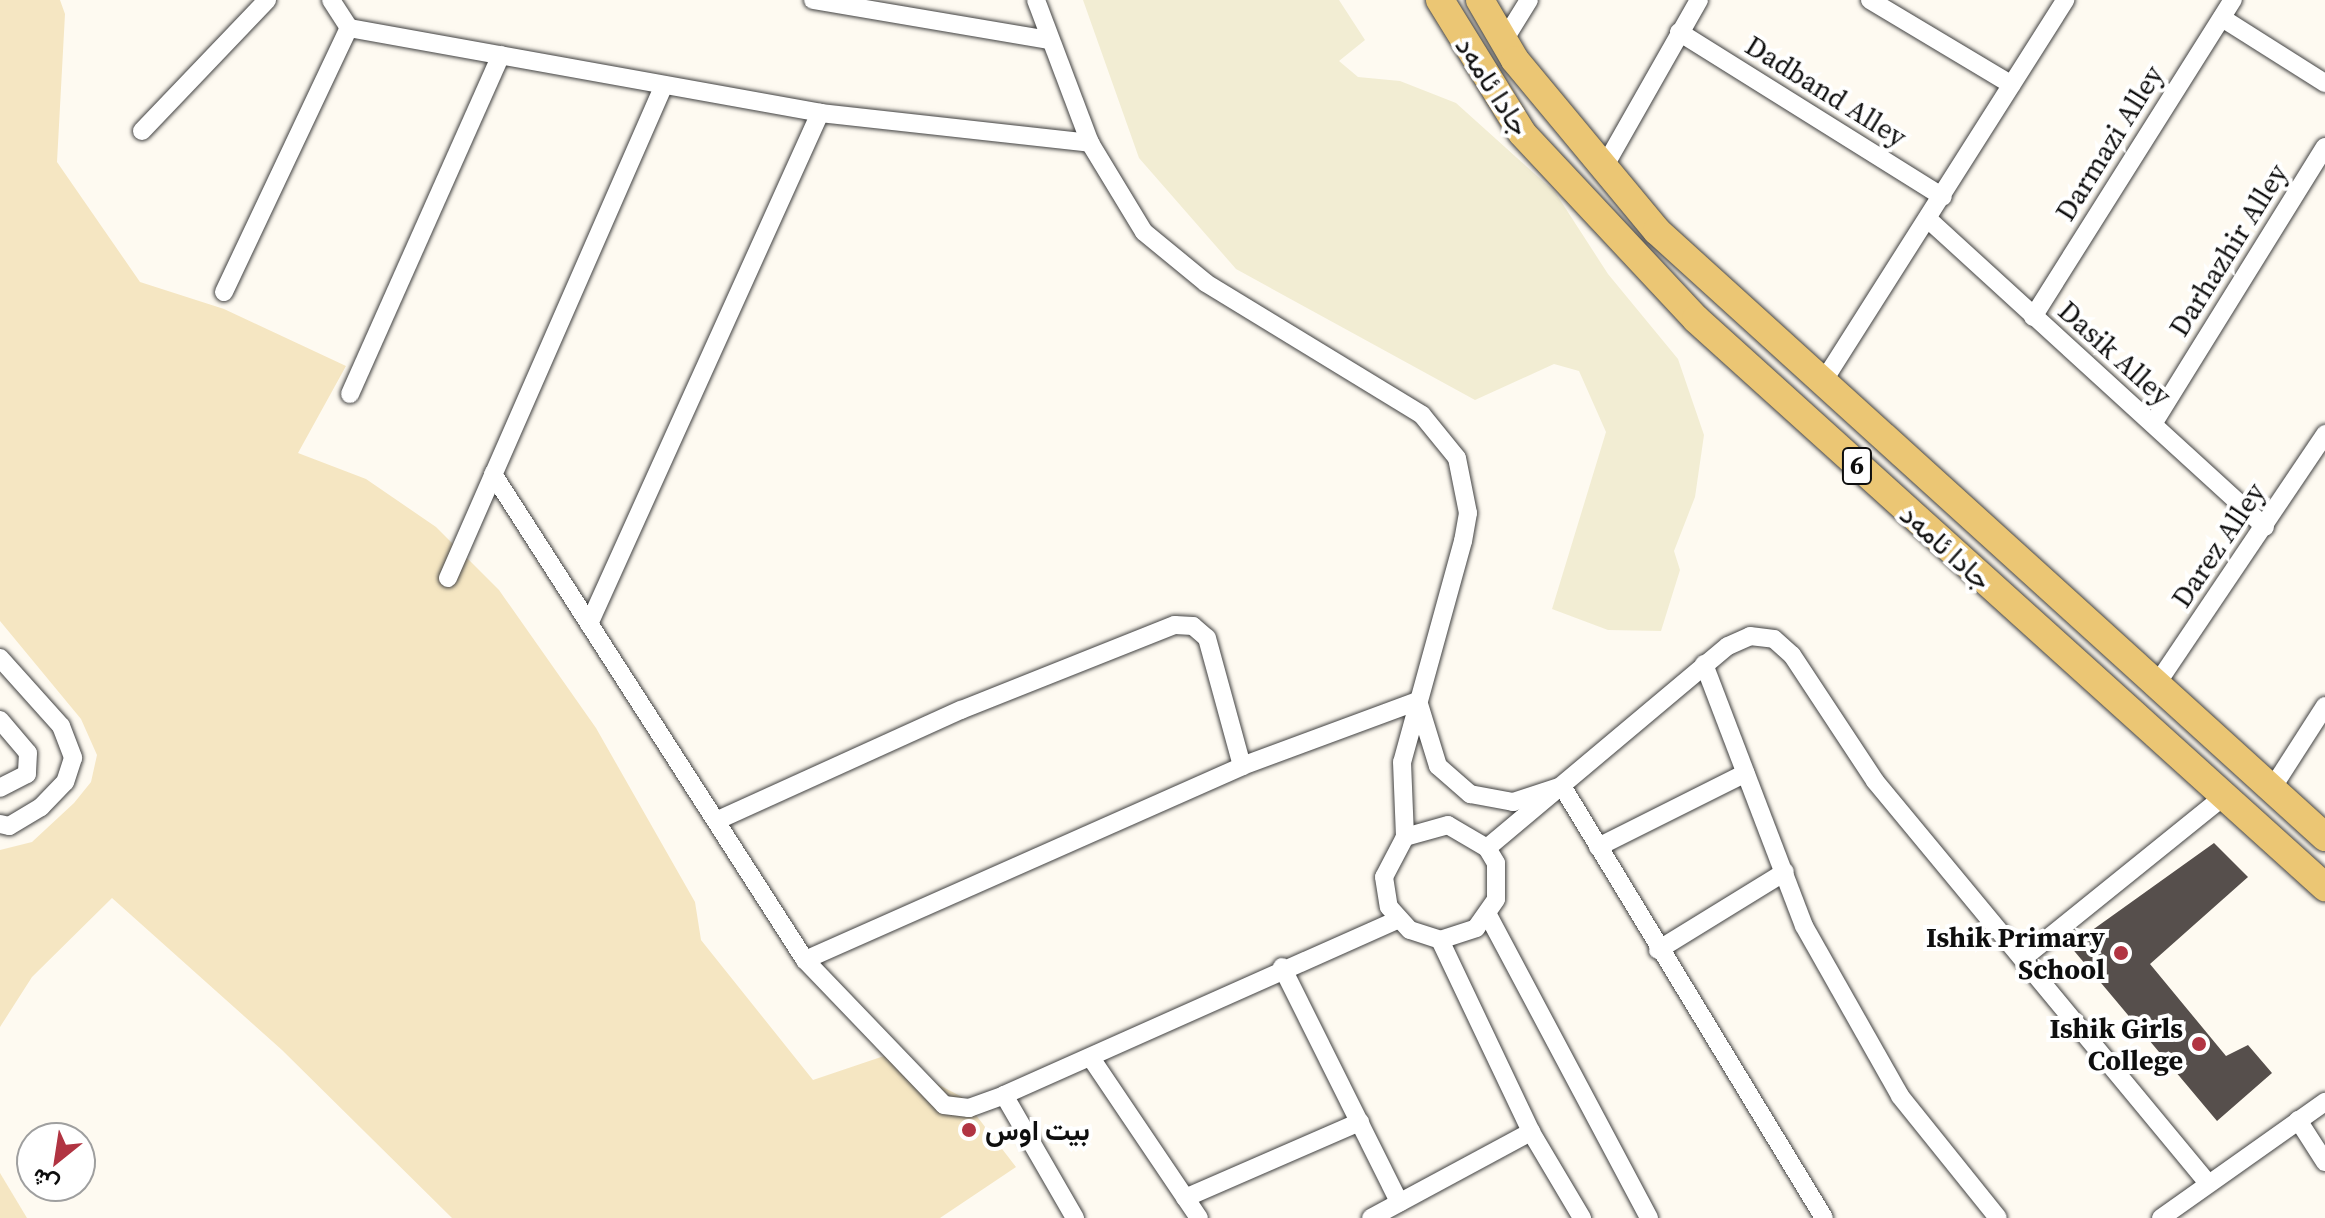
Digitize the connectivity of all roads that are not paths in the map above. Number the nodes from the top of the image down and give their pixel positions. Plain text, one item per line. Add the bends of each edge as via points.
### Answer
1 (267, 0) edge
2 (331, 0) edge
3 (813, 0) edge
4 (1036, 0) edge
5 (1440, 0) edge
6 (1480, 0) edge
7 (1529, 0) edge
8 (1699, 0) edge
9 (2065, 0) edge
10 (2233, 0) edge
11 (1880, 3) edge
12 (2222, 18) junction
13 (349, 28) junction
14 (1679, 32) junction
15 (1050, 40) junction
16 (1503, 42) junction
17 (501, 55) junction
18 (2325, 83) edge
19 (664, 85) junction
20 (2012, 85) junction
21 (820, 113) junction
22 (142, 131) dead end
23 (1090, 143) junction
24 (2325, 147) edge
25 (1603, 169) junction
26 (1943, 197) junction
27 (1929, 220) junction
28 (224, 292) dead end
29 (2033, 317) junction
30 (1821, 385) junction
31 (350, 394) dead end
32 (2153, 424) junction
33 (2325, 434) edge
34 (493, 474) junction
35 (2265, 527) junction
36 (2006, 550) junction
37 (448, 578) dead end
38 (1982, 579) junction
39 (2056, 595) junction
40 (2029, 623) junction
41 (589, 624) junction
42 (0, 658) edge
43 (1704, 664) junction
44 (2156, 685) junction
45 (1418, 701) junction
46 (2325, 706) edge
47 (0, 720) edge
48 (1242, 766) junction
49 (1746, 773) junction
50 (1562, 786) junction
51 (0, 788) edge
52 (2271, 790) junction
53 (2223, 797) junction
54 (718, 820) junction
55 (0, 824) edge
56 (1405, 837) junction
57 (2325, 837) edge
58 (1598, 847) junction
59 (1487, 848) junction
60 (1785, 872) junction
61 (2325, 887) edge
62 (1488, 915) junction
63 (1397, 920) junction
64 (1440, 940) junction
65 (1658, 950) junction
66 (2026, 956) junction
67 (805, 960) junction
68 (1282, 967) junction
69 (1091, 1058) junction
70 (1004, 1095) junction
71 (2325, 1102) edge
72 (2298, 1120) junction
73 (1360, 1122) junction
74 (1531, 1132) junction
75 (2325, 1162) edge
76 (2207, 1182) junction
77 (1185, 1198) junction
78 (1399, 1202) junction
79 (1075, 1218) edge
80 (1199, 1218) edge
81 (1371, 1218) edge
82 (1582, 1218) edge
83 (1649, 1218) edge
84 (1824, 1218) edge
85 (1998, 1218) edge
86 (2161, 1218) edge

1 - 22 street
2 - 13 street
3 - 15 street
4 - 15 street
5 - 38 main road, جادا ئامەد / 6 via 1504,109 1562,178 1716,338
6 - 16 main road, جادا ئامەد / 6
7 - 16 street
8 - 14 street
9 - 20 street
10 - 12 street, Darmazi Alley
11 - 20 street
12 - 18 street
12 - 29 street, Darmazi Alley
13 - 17 street
13 - 28 street
14 - 25 street
14 - 26 street, Dadband Alley
15 - 23 street
16 - 25 main road, جادا ئامەد / 6
17 - 19 street
17 - 31 street
19 - 21 street
19 - 34 street
20 - 26 street
21 - 23 street
21 - 41 street
23 - 45 street via 1124,206 1173,260 1422,415 1457,458 1466,485 1466,527
24 - 32 street, Darhazhir Alley
25 - 30 main road, جادا ئامەد / 6 via 1657,231
26 - 27 street
27 - 29 street, Dasik Alley
27 - 30 street
29 - 32 street, Dasik Alley
30 - 36 main road, جادا ئامەد / 6
32 - 35 street, Dasik Alley
33 - 35 street, Darez Alley
34 - 37 street
34 - 41 street
35 - 44 street, Darez Alley
36 - 38 main road
36 - 39 main road, جادا ئامەد / 6
38 - 40 main road, جادا ئامەد / 6
39 - 40 main road
39 - 44 main road, جادا ئامەد / 6
40 - 53 main road, جادا ئامەد / 6
41 - 54 street
42 - 55 street via 61,726 73,758 65,782 41,807 9,826
43 - 49 street
43 - 50 street
43 - 66 street via 1750,636 1784,646 1857,758
44 - 52 main road, جادا ئامەد / 6
45 - 48 street
45 - 50 street via 1438,766 1470,794 1513,802
45 - 56 street via 1402,762
46 - 52 street
47 - 51 street via 28,753 27,774
48 - 54 street via 1207,638 1193,626 1175,625 961,710
48 - 67 street
49 - 58 street
49 - 60 street
50 - 58 street
50 - 59 street
52 - 57 main road, جادا ئامەد / 6
53 - 61 main road, جادا ئامەد / 6
53 - 66 street
54 - 67 street
56 - 59 street via 1448,825
56 - 63 street via 1384,877
58 - 65 street
59 - 62 street via 1499,881
60 - 65 street
60 - 85 street via 1804,926 1867,1043 1936,1147
62 - 64 street via 1465,935
62 - 83 street
63 - 64 street
63 - 68 street
64 - 74 street
65 - 84 street
66 - 76 street
67 - 70 street via 944,1105 969,1108
68 - 69 street
68 - 73 street
69 - 70 street
69 - 77 street
70 - 79 street
71 - 72 street
72 - 75 street
72 - 76 street
73 - 77 street
73 - 78 street
74 - 78 street
74 - 82 street
76 - 86 street
77 - 80 street
78 - 81 street

